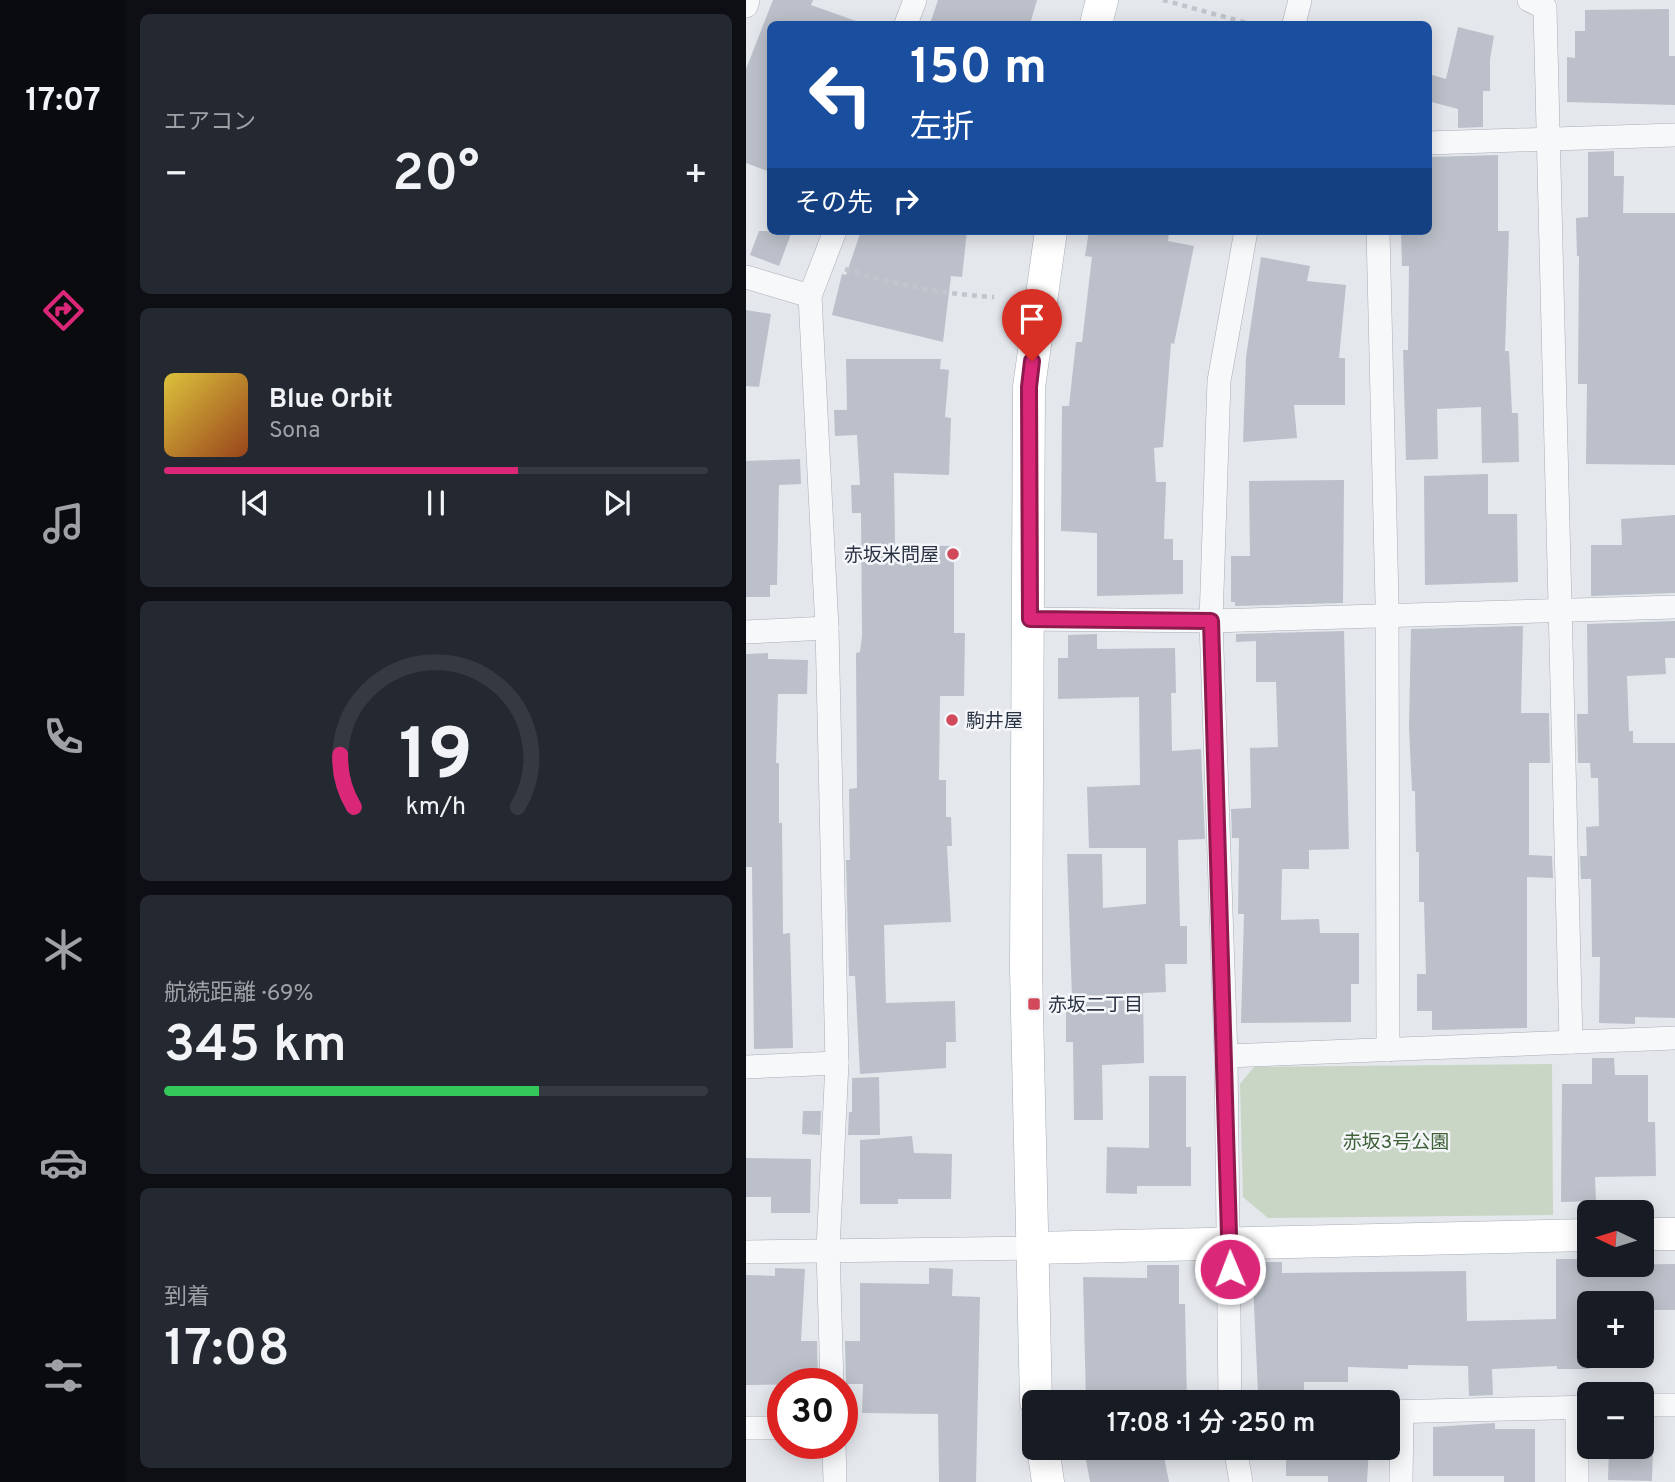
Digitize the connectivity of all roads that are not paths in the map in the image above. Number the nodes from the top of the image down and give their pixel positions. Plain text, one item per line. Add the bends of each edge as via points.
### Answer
1 (748, 0) edge
2 (915, 0) edge
3 (1102, 0) edge
4 (1300, 0) edge
5 (1529, 0) edge
6 (746, 6) edge
7 (907, 21) edge
8 (1097, 21) edge
9 (1295, 21) edge
10 (1675, 135) edge
11 (1549, 138) junction
12 (1432, 143) edge
13 (834, 235) edge
14 (1050, 235) edge
15 (1245, 235) edge
16 (1378, 235) edge
17 (746, 277) edge
18 (810, 296) junction
19 (1675, 607) edge
20 (1562, 610) junction
21 (1386, 616) junction
22 (1030, 619) junction
23 (1211, 621) junction
24 (827, 628) junction
25 (746, 632) edge
26 (1675, 1038) edge
27 (1571, 1042) junction
28 (1388, 1049) junction
29 (1226, 1056) junction
30 (837, 1063) junction
31 (746, 1067) edge
32 (1654, 1234) edge
33 (1675, 1234) edge
34 (1577, 1235) edge
35 (1230, 1243) junction
36 (1032, 1248) junction
37 (828, 1249) junction
38 (746, 1252) edge
39 (832, 1368) edge
40 (1036, 1390) edge
41 (1231, 1390) edge
42 (1654, 1405) edge
43 (1675, 1405) edge
44 (1577, 1407) edge
45 (1400, 1412) edge
46 (746, 1428) edge
47 (767, 1428) edge
48 (834, 1459) edge
49 (1579, 1459) edge
50 (1045, 1460) edge
51 (1237, 1460) edge
52 (1399, 1460) edge
53 (835, 1482) edge
54 (1048, 1482) edge
55 (1241, 1482) edge
56 (1401, 1482) edge
57 (1577, 1482) edge

1 - 6 street
2 - 7 street
3 - 8 street
4 - 9 street
5 - 11 street via 1545,8
10 - 11 street
11 - 12 street
11 - 20 street
13 - 18 street
14 - 22 street via 1029,387
15 - 23 street via 1219,381
16 - 21 street
17 - 18 street
18 - 24 street
19 - 20 street
20 - 21 street
20 - 27 street
21 - 23 street
21 - 28 street
22 - 23 street
22 - 36 street via 1026,969
23 - 29 street
24 - 25 street
24 - 30 street
26 - 27 street
27 - 28 street
28 - 29 street
29 - 35 street
30 - 31 street
30 - 37 street
32 - 33 street
34 - 35 street
35 - 36 street
35 - 41 street
36 - 37 street
36 - 40 street
37 - 38 street
37 - 39 street
42 - 43 street
44 - 45 street
46 - 47 street
48 - 53 street
49 - 57 street
50 - 54 street
51 - 55 street
52 - 56 street

